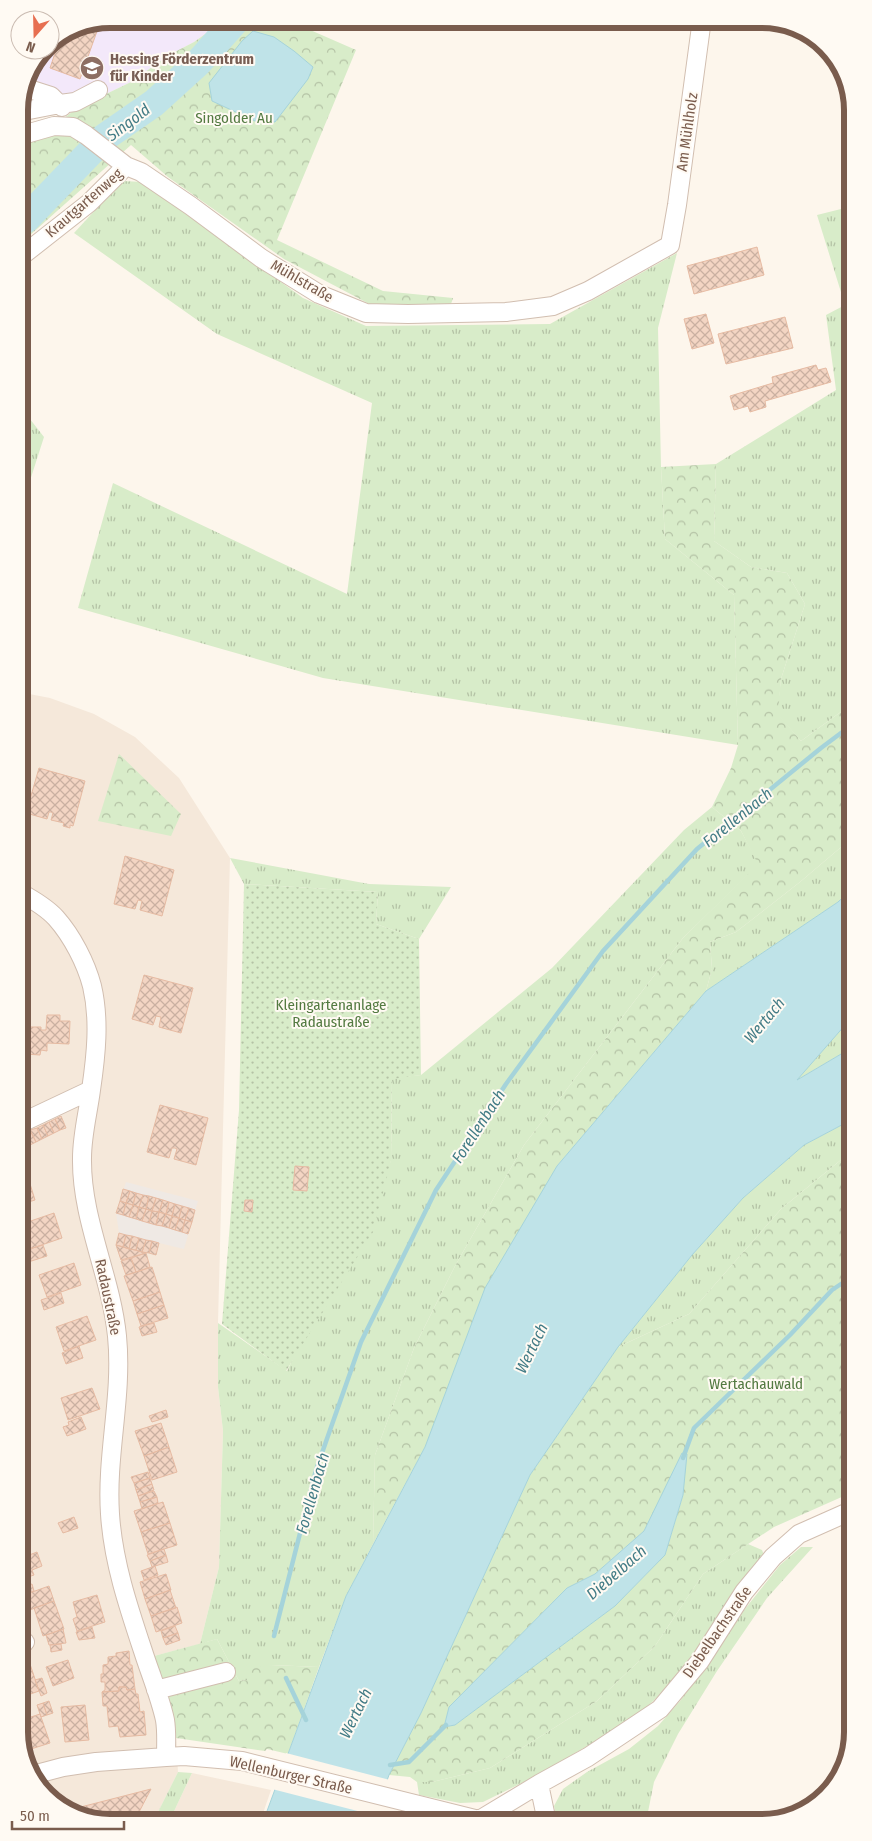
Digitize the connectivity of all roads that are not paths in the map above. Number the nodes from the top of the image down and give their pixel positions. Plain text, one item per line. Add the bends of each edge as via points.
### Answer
1 (701, 28) edge
2 (30, 89) edge
3 (98, 90) dead end
4 (60, 104) junction
5 (28, 110) edge
6 (80, 131) junction
7 (28, 133) edge
8 (126, 166) junction
9 (670, 245) joint
10 (28, 251) edge
11 (28, 897) edge
12 (91, 1090) junction
13 (28, 1120) edge
14 (844, 1514) edge
15 (226, 1672) dead end
16 (156, 1690) junction
17 (166, 1756) junction
18 (38, 1774) edge
19 (540, 1784) junction
20 (418, 1806) junction
21 (422, 1813) edge
22 (448, 1814) edge
23 (494, 1814) edge
24 (545, 1814) edge

1 - 9 street, Am Mühlholz
2 - 4 street via 51,96
3 - 4 street via 75,102
4 - 5 street
4 - 6 street
6 - 7 street via 54,126
6 - 8 street, Mühlstraße
8 - 9 street, Mühlstraße via 141,172 261,258 319,294 366,312 506,312 553,306 588,291
8 - 10 street, Krautgartenweg via 89,203
11 - 12 street, Radaustraße via 55,918 81,957 92,986 96,1017
12 - 13 street
12 - 16 street, Radaustraße via 82,1142 84,1189 117,1338 117,1391 109,1475 112,1537 119,1576
14 - 19 street, Diebelbachstraße via 800,1534 773,1557 744,1592 700,1661 660,1709 588,1757
15 - 16 street
16 - 17 street, Radaustraße via 165,1721
17 - 18 street, Wellenburger Straße via 81,1764
17 - 20 street, Wellenburger Straße via 242,1761
19 - 23 street, Diebelbachstraße
19 - 24 street
20 - 21 street
20 - 22 street, Wellenburger Straße

